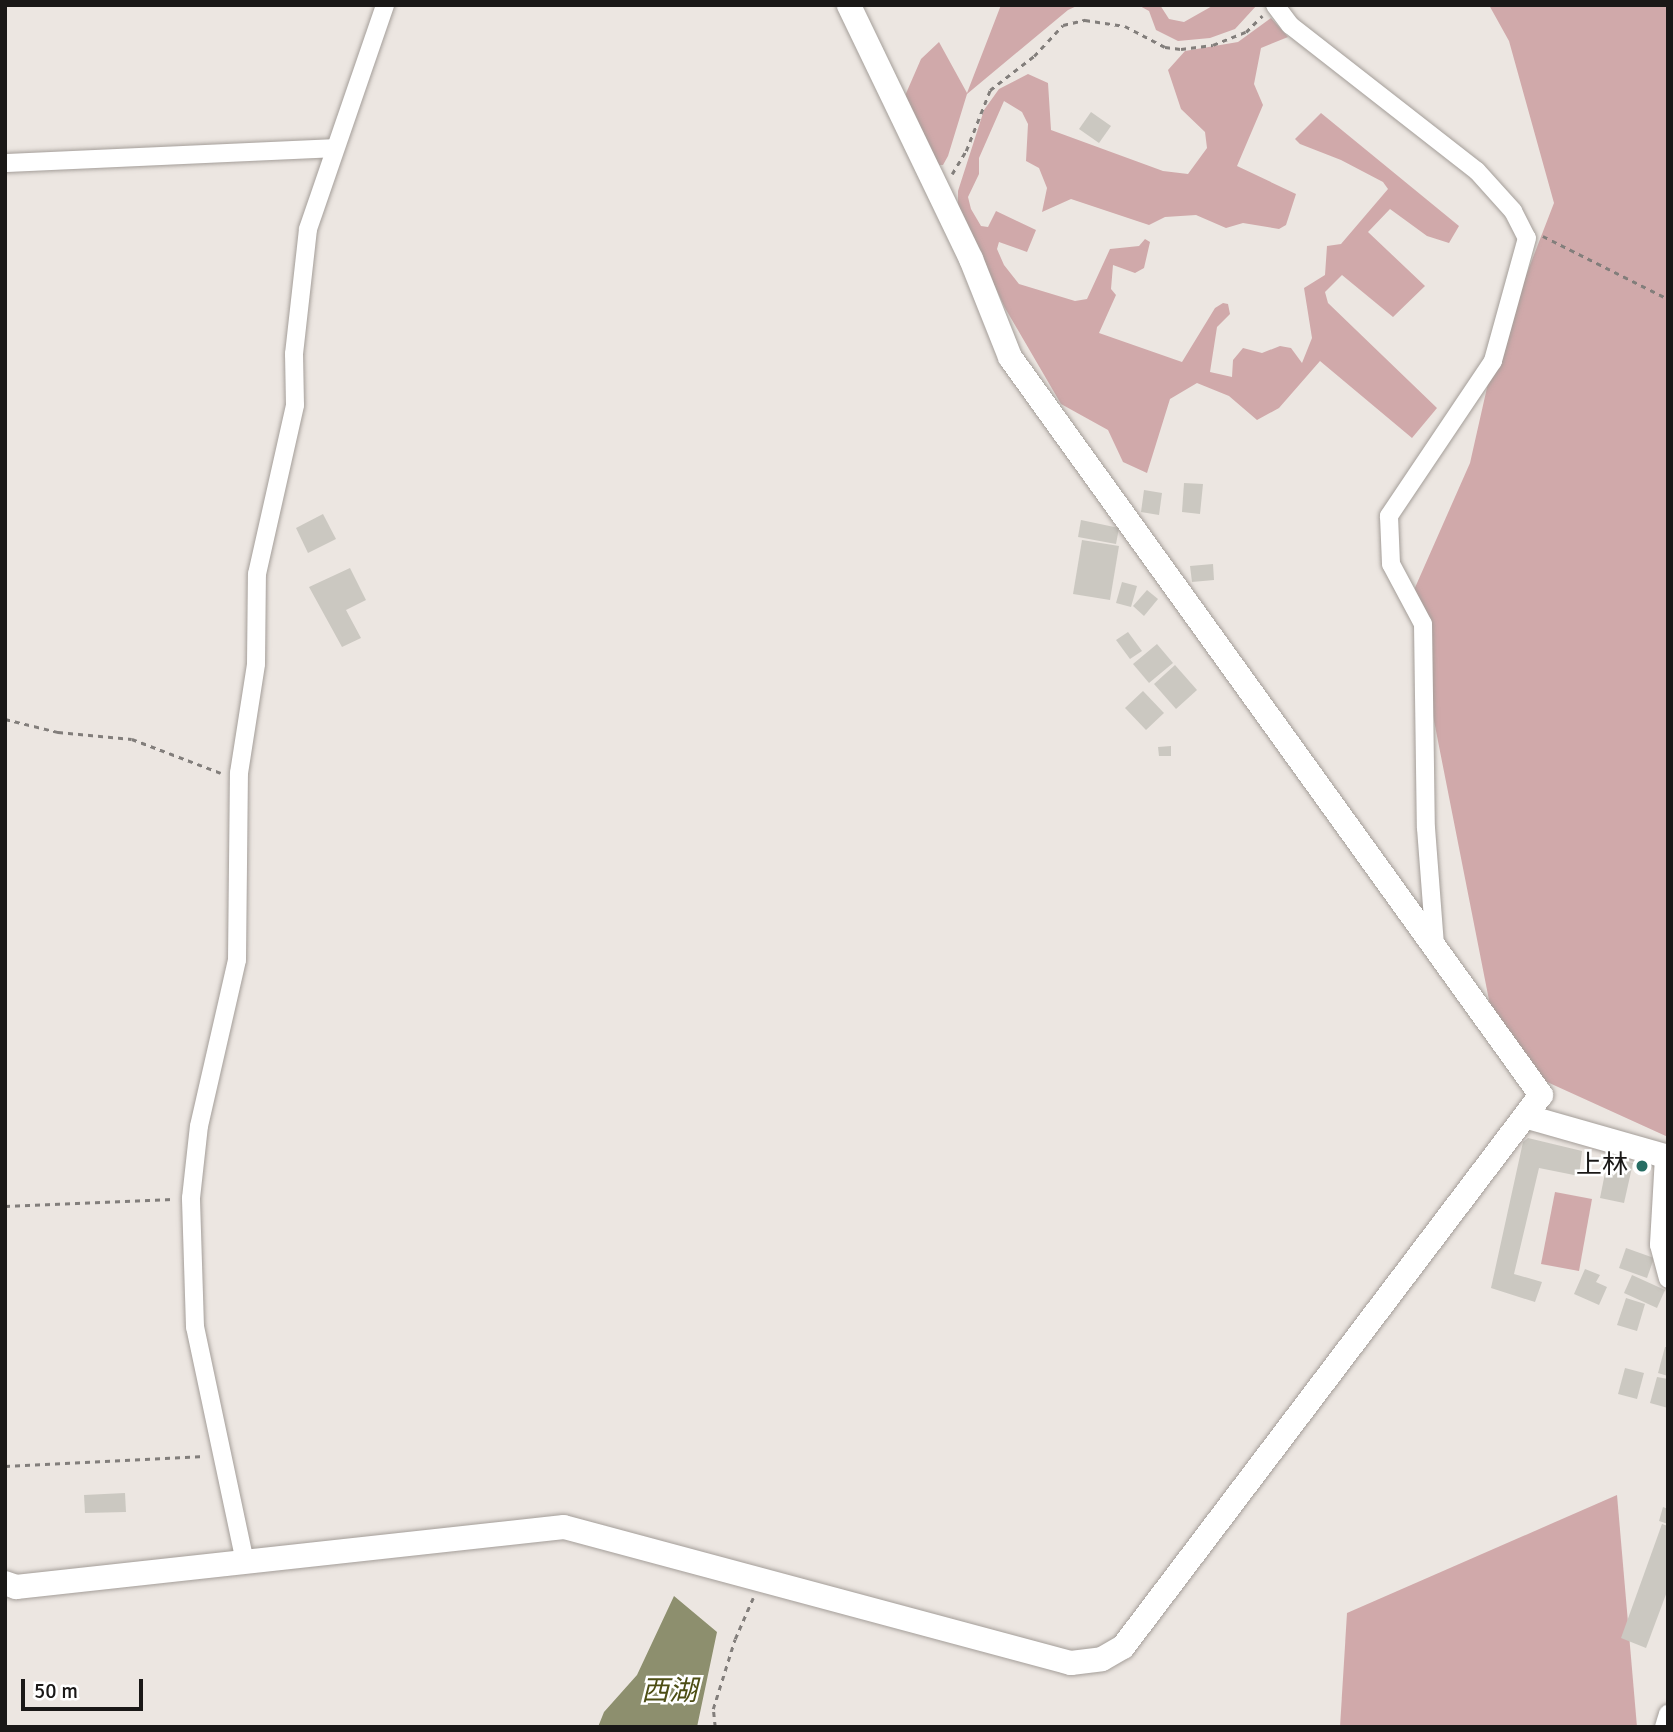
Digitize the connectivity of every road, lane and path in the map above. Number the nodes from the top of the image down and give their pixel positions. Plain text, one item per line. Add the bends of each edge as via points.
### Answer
1 (384, 5) edge
2 (849, 5) edge
3 (1270, 8) edge
4 (334, 148) junction
5 (5, 162) edge
6 (936, 189) junction
7 (1513, 211) junction
8 (1668, 299) edge
9 (5, 719) edge
10 (239, 773) junction
11 (1435, 944) junction
12 (1528, 1117) junction
13 (1666, 1157) edge
14 (191, 1198) junction
15 (5, 1206) edge
16 (1668, 1279) edge
17 (222, 1454) junction
18 (5, 1466) edge
19 (245, 1562) junction
20 (5, 1583) edge
21 (761, 1583) junction
22 (1668, 1714) edge
23 (715, 1727) edge
24 (1664, 1727) edge

1 - 4 street
2 - 6 street
3 - 6 path via 1246,32 1213,45 1181,49 1165,47 1125,26 1085,20 1063,25 1034,56 990,90 955,172
3 - 7 street via 1477,171
4 - 5 street
4 - 10 street via 308,229 294,354 295,405 257,574 256,664
6 - 11 street via 971,259 1010,357
7 - 8 path via 1545,238
7 - 11 street via 1527,238 1493,361 1389,516 1391,564 1423,624 1426,828
9 - 10 path via 58,732 132,739 215,773
10 - 14 street via 237,960 199,1126
11 - 12 street via 1541,1095
12 - 13 street
12 - 21 street via 1123,1647 1102,1659 1071,1663
13 - 16 street via 1659,1245
14 - 15 path
14 - 17 street via 195,1327
17 - 18 path
17 - 19 street
19 - 20 street via 16,1587
19 - 21 street via 564,1527
21 - 23 path via 735,1639 713,1709
22 - 24 street

